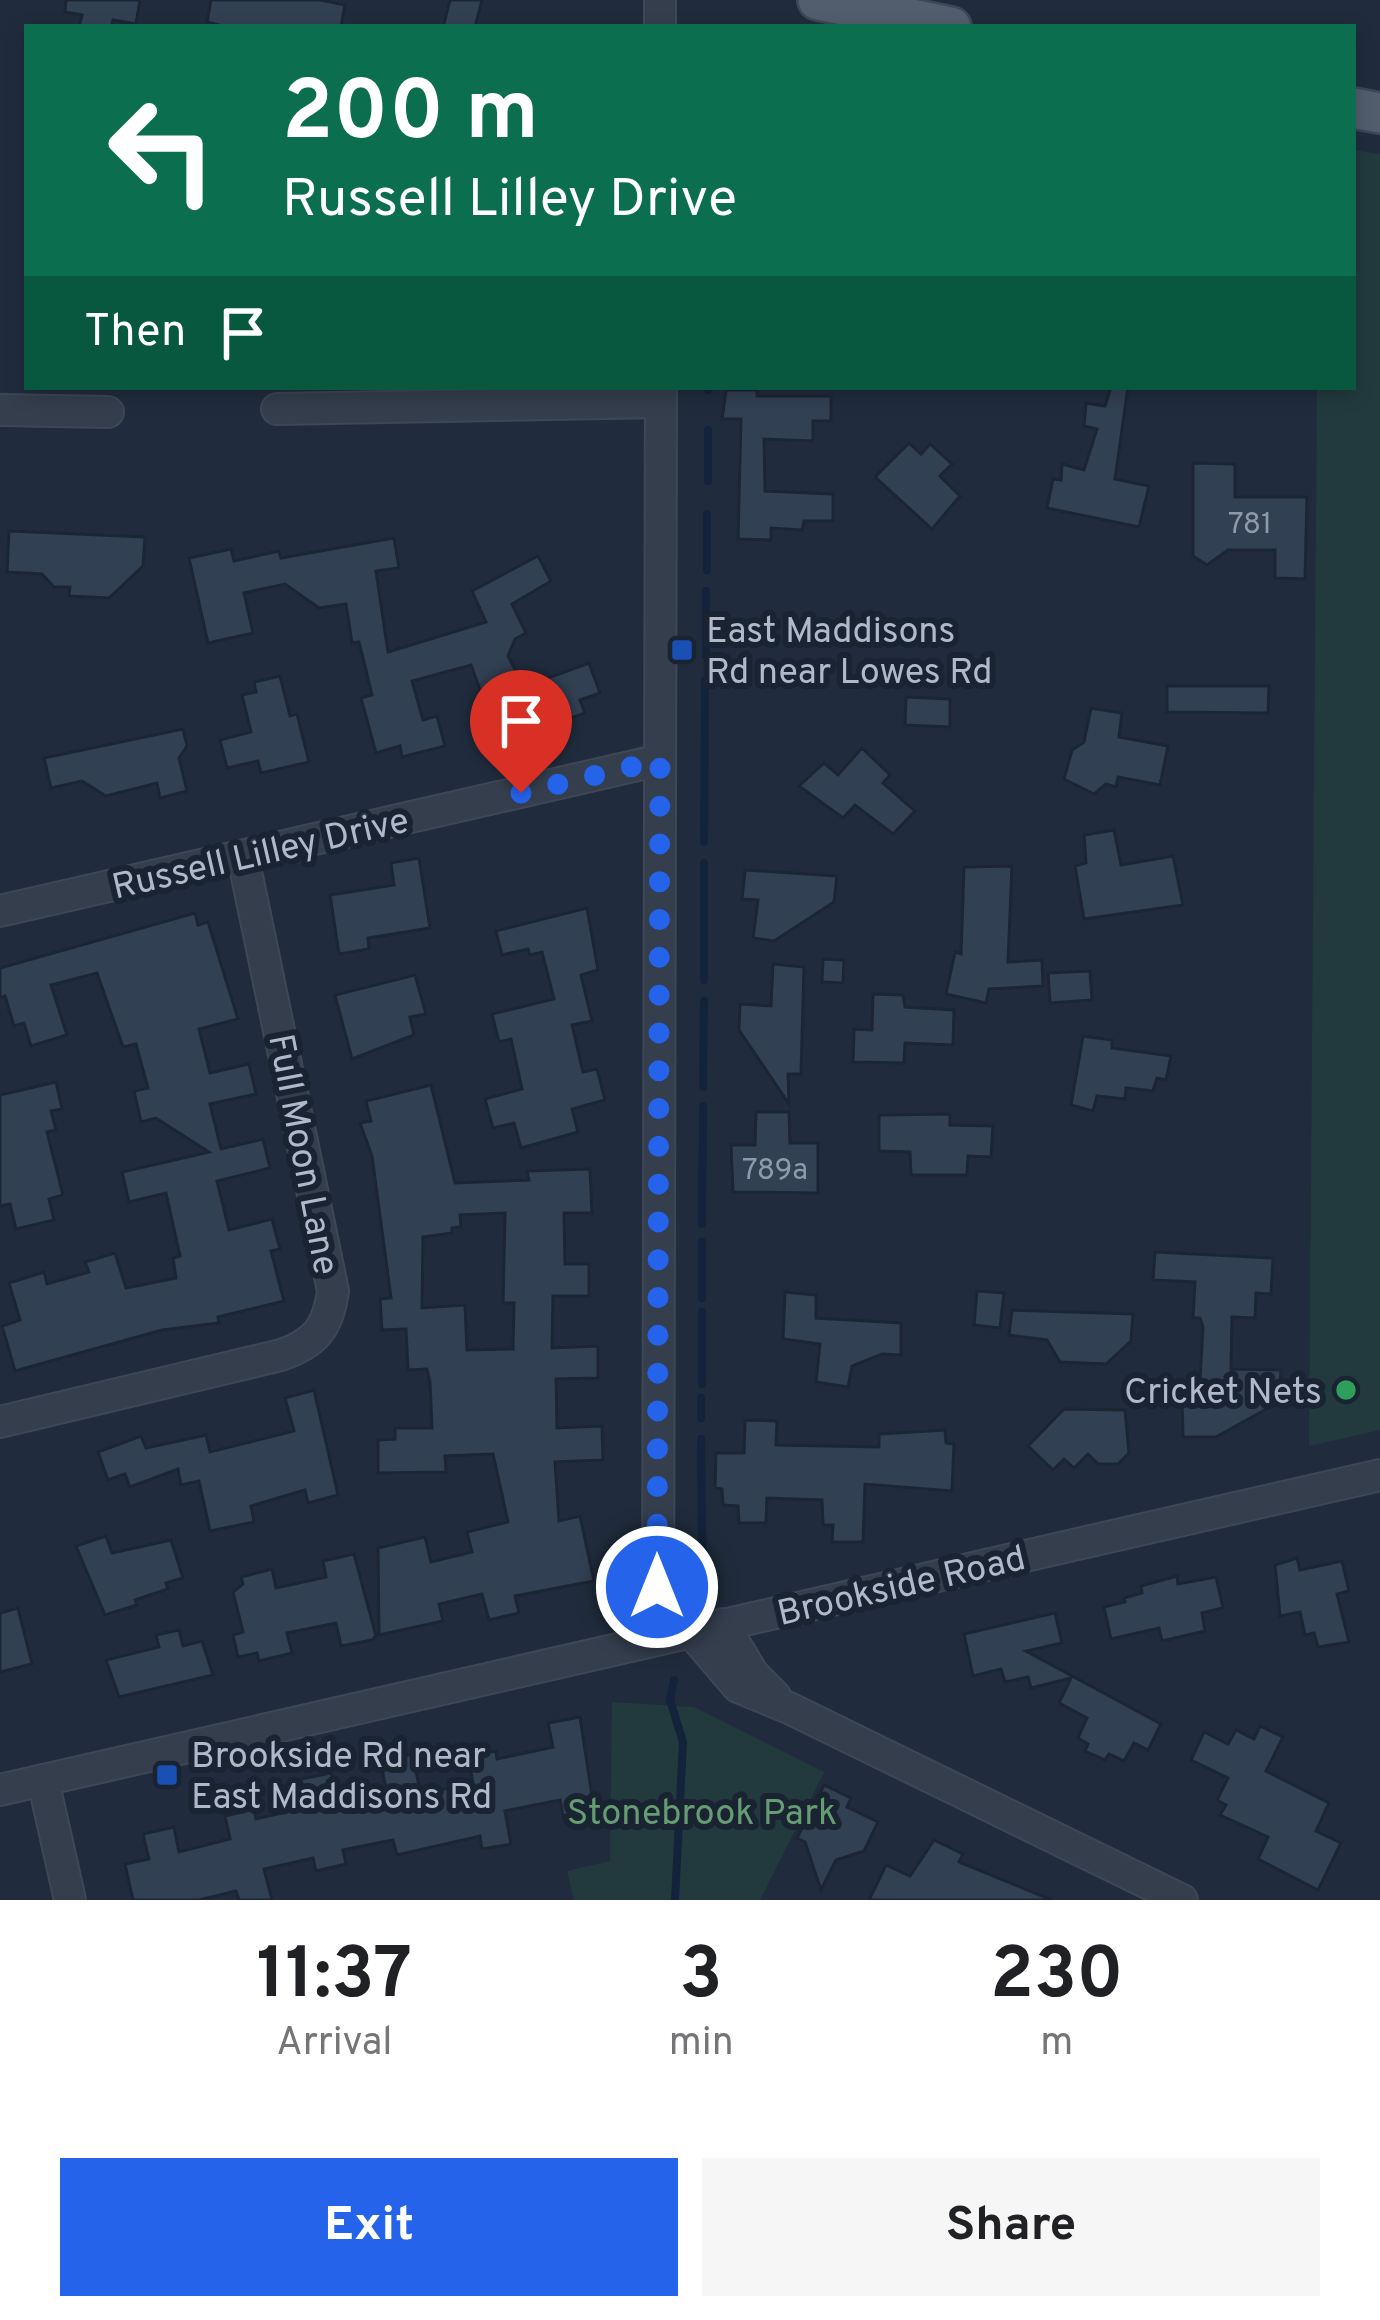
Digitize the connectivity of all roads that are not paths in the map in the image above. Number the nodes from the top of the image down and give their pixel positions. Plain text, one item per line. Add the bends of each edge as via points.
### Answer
1 (818, 0) edge
2 (936, 24) edge
3 (661, 394) edge
4 (277, 409) dead end
5 (0, 410) edge
6 (108, 412) dead end
7 (660, 760) junction
8 (243, 857) junction
9 (0, 911) edge
10 (0, 1423) edge
11 (1380, 1475) edge
12 (723, 1624) junction
13 (691, 1632) junction
14 (658, 1639) junction
15 (789, 1708) junction
16 (43, 1780) junction
17 (0, 1790) edge
18 (70, 1900) edge
19 (1182, 1900) edge

1 - 2 main road
3 - 4 street
3 - 7 street
5 - 6 street
7 - 8 street, Russell Lilley Drive
7 - 14 street
8 - 9 street, Russell Lilley Drive
8 - 10 street, Full Moon Lane via 333,1291 330,1316 316,1339 281,1355
11 - 12 street, Brookside Road
12 - 13 street, Brookside Road
12 - 15 street via 753,1674
13 - 14 street, Brookside Road
13 - 15 street via 738,1688
14 - 16 street, Brookside Road
15 - 19 street
16 - 17 street, Brookside Road
16 - 18 street

